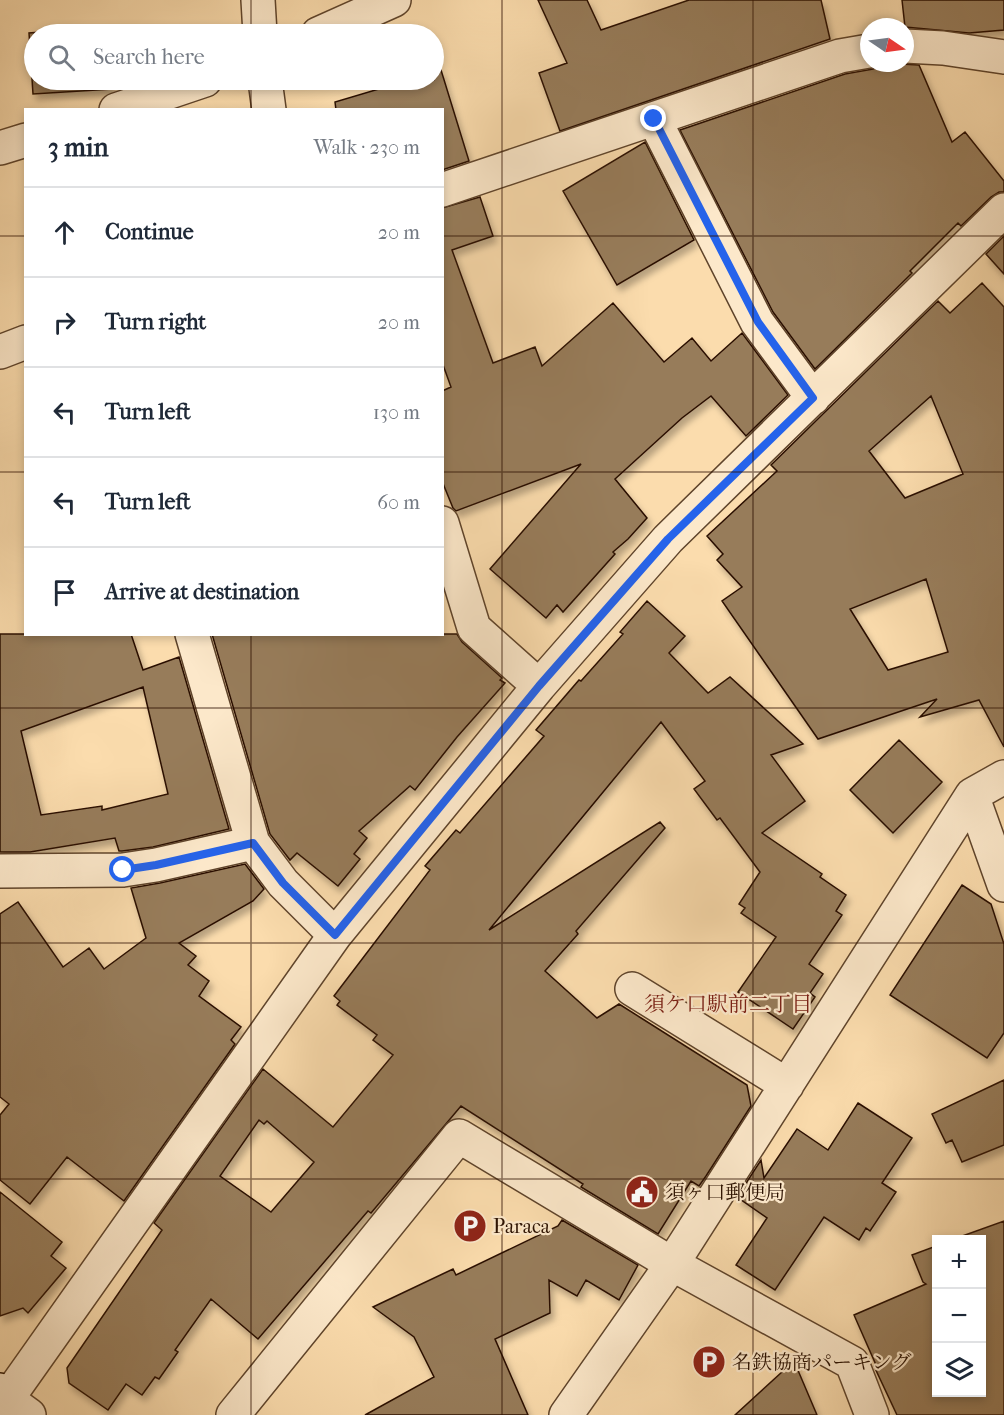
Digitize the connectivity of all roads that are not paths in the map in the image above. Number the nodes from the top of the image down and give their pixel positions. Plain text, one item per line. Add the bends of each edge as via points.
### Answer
1 (258, 0) edge
2 (394, 0) edge
3 (259, 24) edge
4 (340, 24) edge
5 (914, 46) edge
6 (860, 53) edge
7 (1004, 57) edge
8 (175, 90) edge
9 (266, 90) edge
10 (122, 108) edge
11 (269, 108) edge
12 (654, 119) junction
13 (24, 141) edge
14 (0, 148) edge
15 (444, 189) edge
16 (1004, 210) edge
17 (24, 343) edge
18 (0, 352) edge
19 (813, 398) junction
20 (444, 529) edge
21 (193, 636) edge
22 (539, 686) junction
23 (1004, 777) edge
24 (972, 795) junction
25 (253, 843) junction
26 (0, 870) edge
27 (1004, 885) edge
28 (335, 935) junction
29 (632, 989) dead end
30 (787, 1085) junction
31 (672, 1264) junction
32 (9, 1403) edge
33 (233, 1415) edge
34 (566, 1415) edge
35 (872, 1415) edge

1 - 3 street
2 - 4 street
5 - 7 street
6 - 12 street
8 - 10 street
9 - 11 street
12 - 15 street
12 - 19 street via 758,322
13 - 14 street
16 - 19 street
17 - 18 street
19 - 22 street via 668,539
20 - 22 street via 474,628
21 - 25 street
22 - 28 street
23 - 24 street
24 - 27 street
24 - 30 street
25 - 26 street via 123,870
25 - 28 street via 283,883
28 - 32 street
29 - 30 street
30 - 31 street
31 - 33 street via 459,1136
31 - 34 street
31 - 35 street via 852,1363

